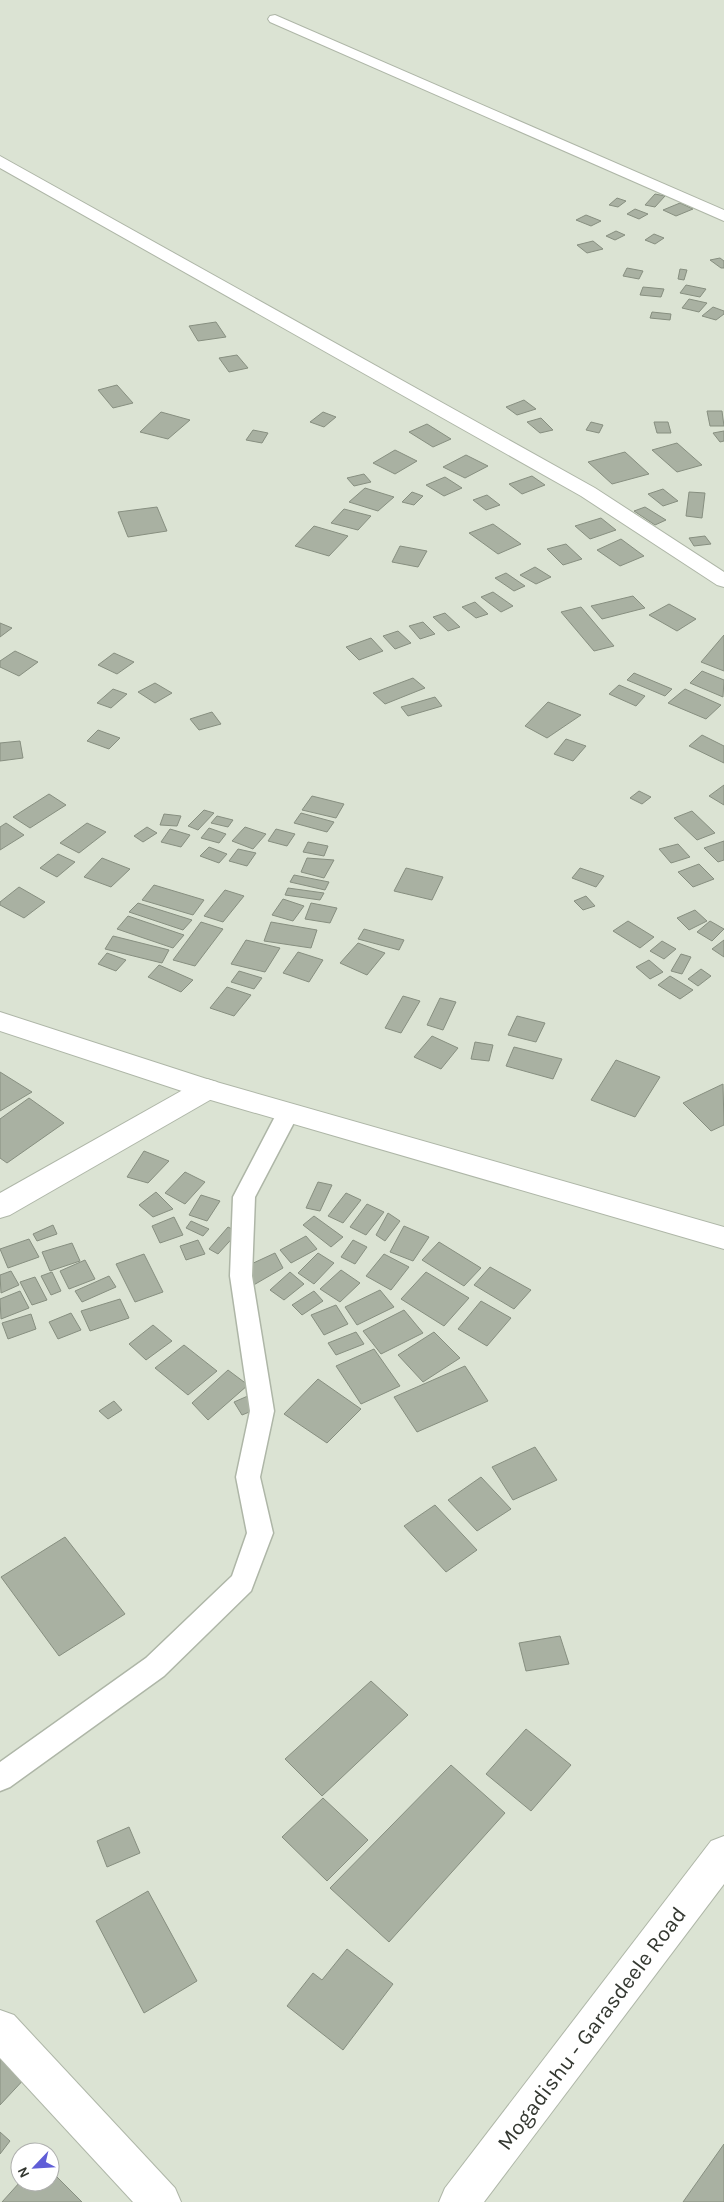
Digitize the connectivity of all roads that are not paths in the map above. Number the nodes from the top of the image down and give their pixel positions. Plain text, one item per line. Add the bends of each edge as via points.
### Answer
1 (275, 19) dead end
2 (0, 161) edge
3 (724, 216) edge
4 (724, 581) edge
5 (0, 1021) edge
6 (207, 1089) junction
7 (288, 1113) junction
8 (0, 1207) edge
9 (724, 1238) edge
10 (0, 1778) edge
11 (724, 1854) edge
12 (0, 2028) edge
13 (161, 2202) edge
14 (459, 2202) edge

1 - 3 street
2 - 4 street via 588,492
5 - 6 street
6 - 7 street
6 - 8 street
7 - 9 street
7 - 10 lane via 244,1197 241,1276 262,1411 248,1477 260,1533 242,1583 155,1667
11 - 14 street, Mogadishu - Garasdeele Road
12 - 13 street

